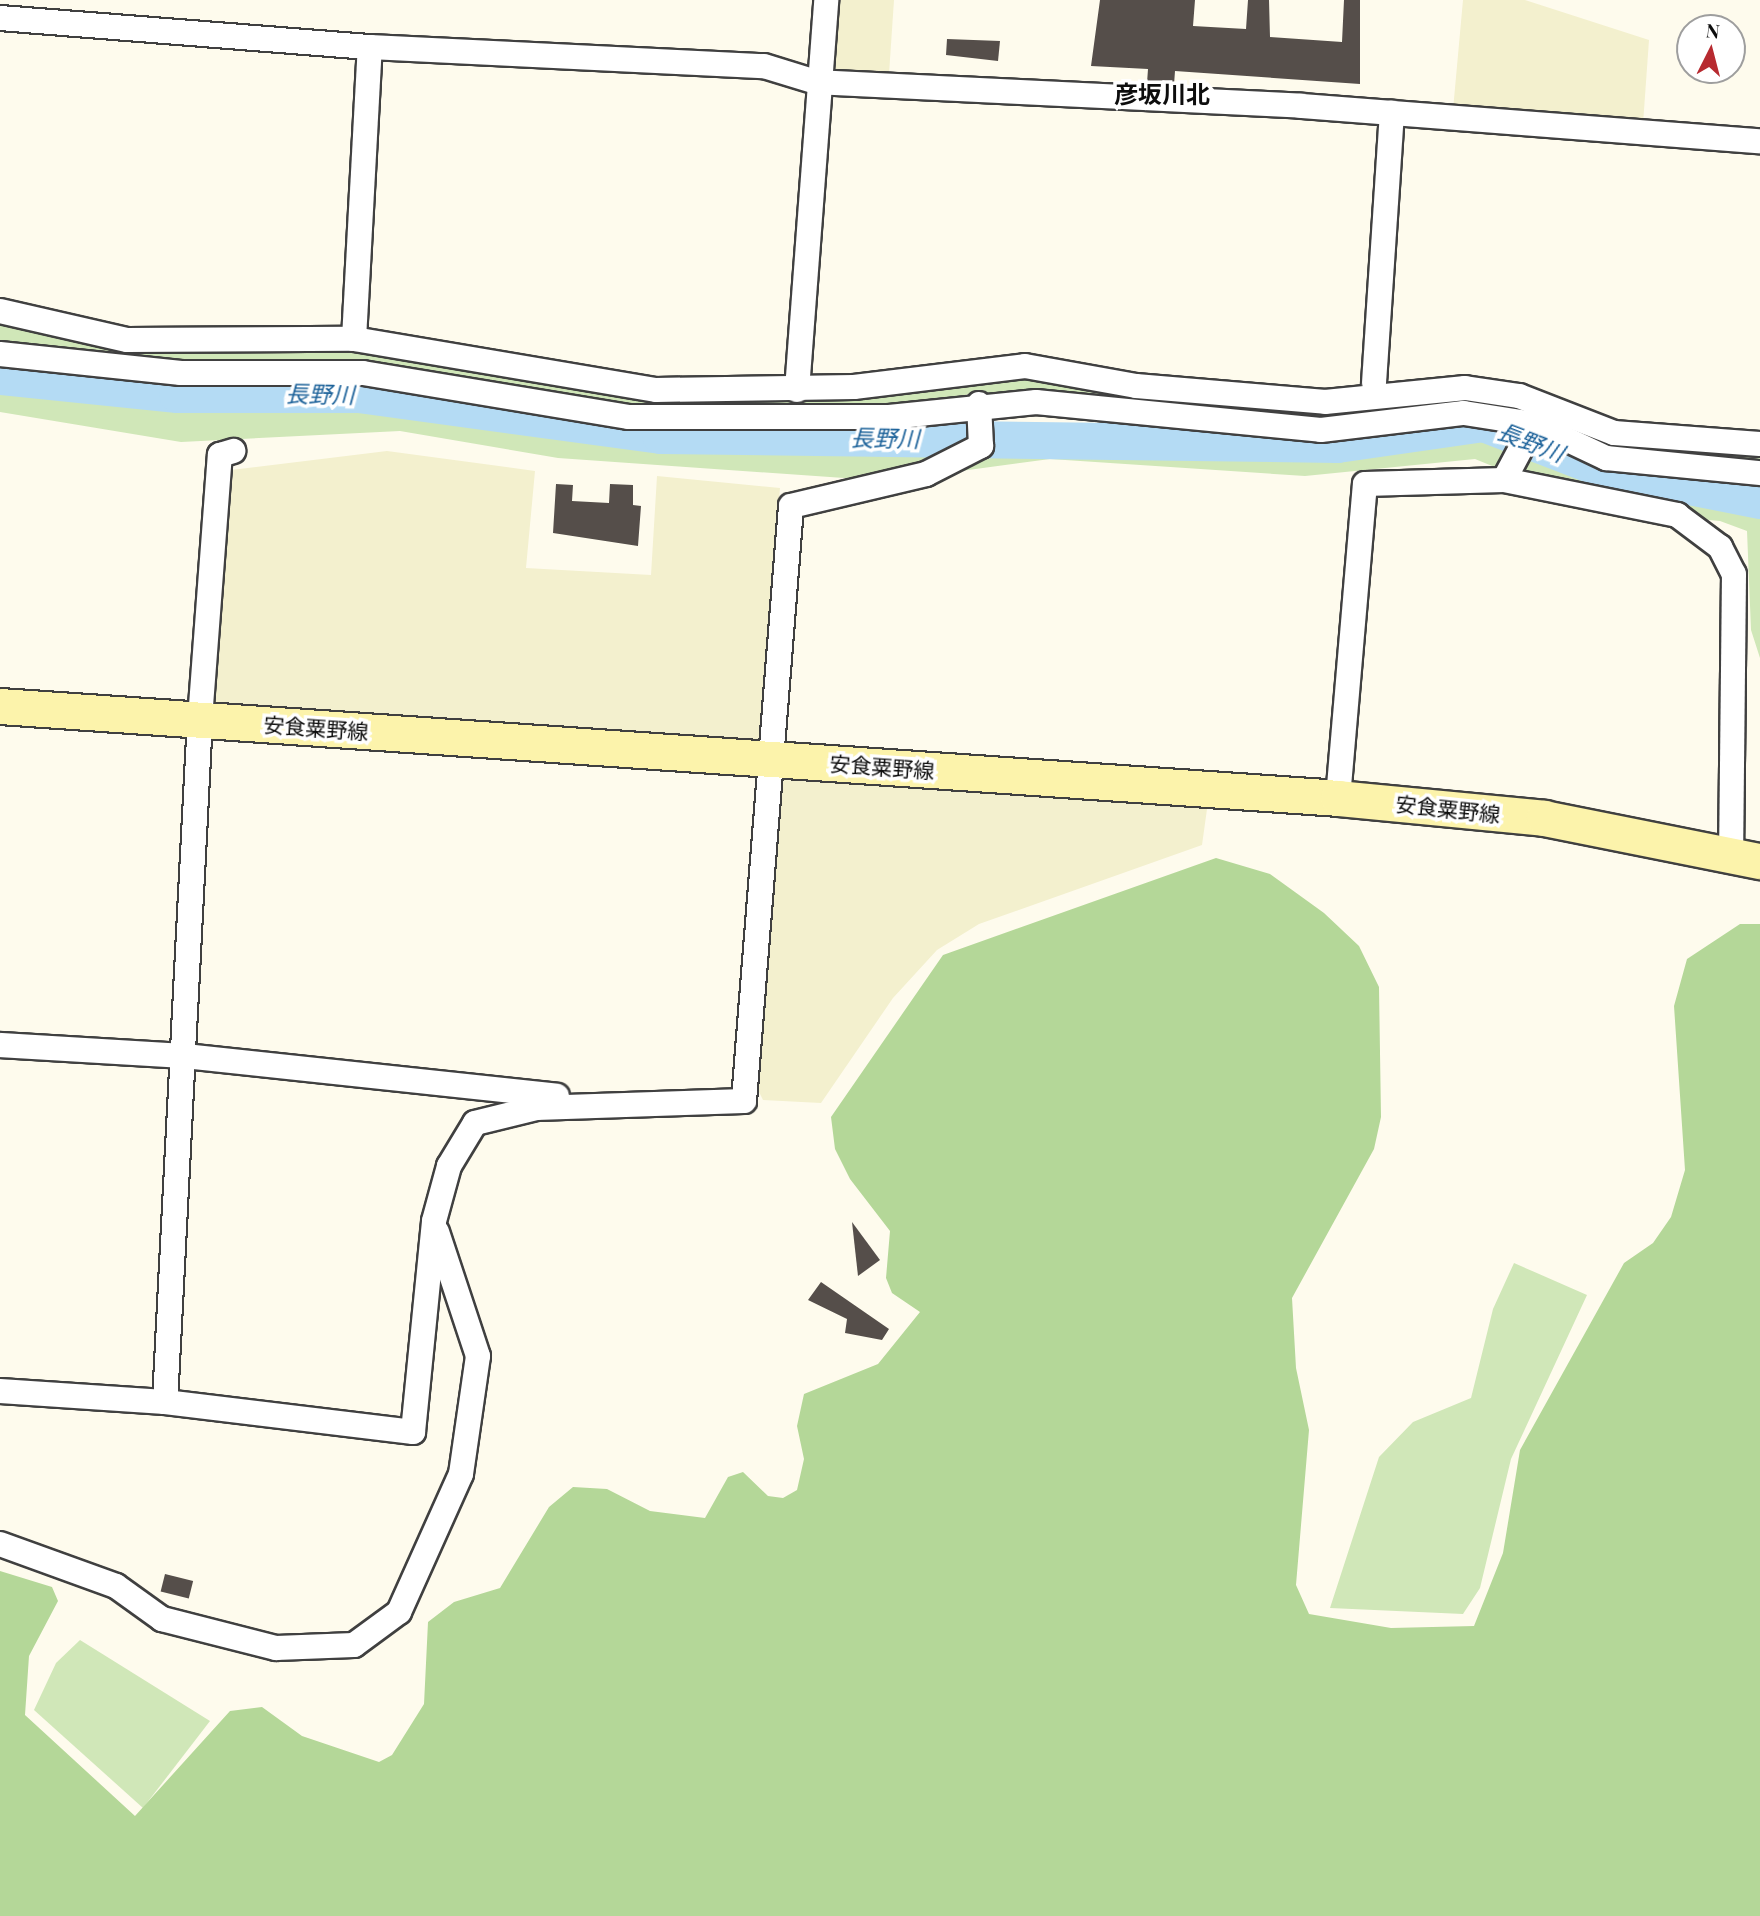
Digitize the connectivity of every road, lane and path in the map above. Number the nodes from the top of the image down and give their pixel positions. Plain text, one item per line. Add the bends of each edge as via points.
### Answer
1 (827, 0) edge
2 (0, 18) edge
3 (370, 47) junction
4 (816, 82) junction
5 (1392, 113) junction
6 (1760, 141) edge
7 (0, 311) edge
8 (354, 339) junction
9 (0, 354) edge
10 (1374, 383) dead end
11 (797, 390) junction
12 (980, 408) junction
13 (1532, 427) junction
14 (1760, 444) edge
15 (233, 451) dead end
16 (1760, 473) edge
17 (1504, 480) junction
18 (0, 706) edge
19 (200, 719) junction
20 (775, 759) junction
21 (1338, 798) junction
22 (1745, 857) edge
23 (0, 1045) edge
24 (185, 1056) junction
25 (669, 1108) junction
26 (434, 1221) junction
27 (0, 1391) edge
28 (165, 1402) junction
29 (0, 1544) edge

1 - 4 street
2 - 3 street
3 - 4 street via 764,66
3 - 8 street
4 - 5 street
4 - 11 street via 816,176
5 - 6 street
5 - 10 street
7 - 8 street via 127,340
8 - 11 street via 656,390
9 - 12 street via 181,373 363,373 629,417 763,421 889,417
11 - 14 street via 1025,366 1136,386 1325,402 1465,388 1519,396 1614,433
12 - 13 street via 1036,402 1321,430 1464,413
12 - 20 street via 982,446 926,474 791,506
13 - 16 street via 1606,458
13 - 17 street
15 - 19 street via 220,455
17 - 21 street via 1365,484
17 - 22 street via 1676,515 1720,547 1734,574
18 - 19 main road, 安食粟野線
19 - 20 main road, 安食粟野線
19 - 24 street
20 - 21 main road, 安食粟野線
20 - 25 street via 744,1101
21 - 22 main road, 安食粟野線 via 1544,818
23 - 24 street
24 - 25 street
24 - 28 street
25 - 26 street via 536,1108 475,1123 457,1146
26 - 28 street via 413,1432
26 - 29 street via 478,1356 461,1474 400,1612 354,1645 276,1648 162,1619 116,1586
27 - 28 street

